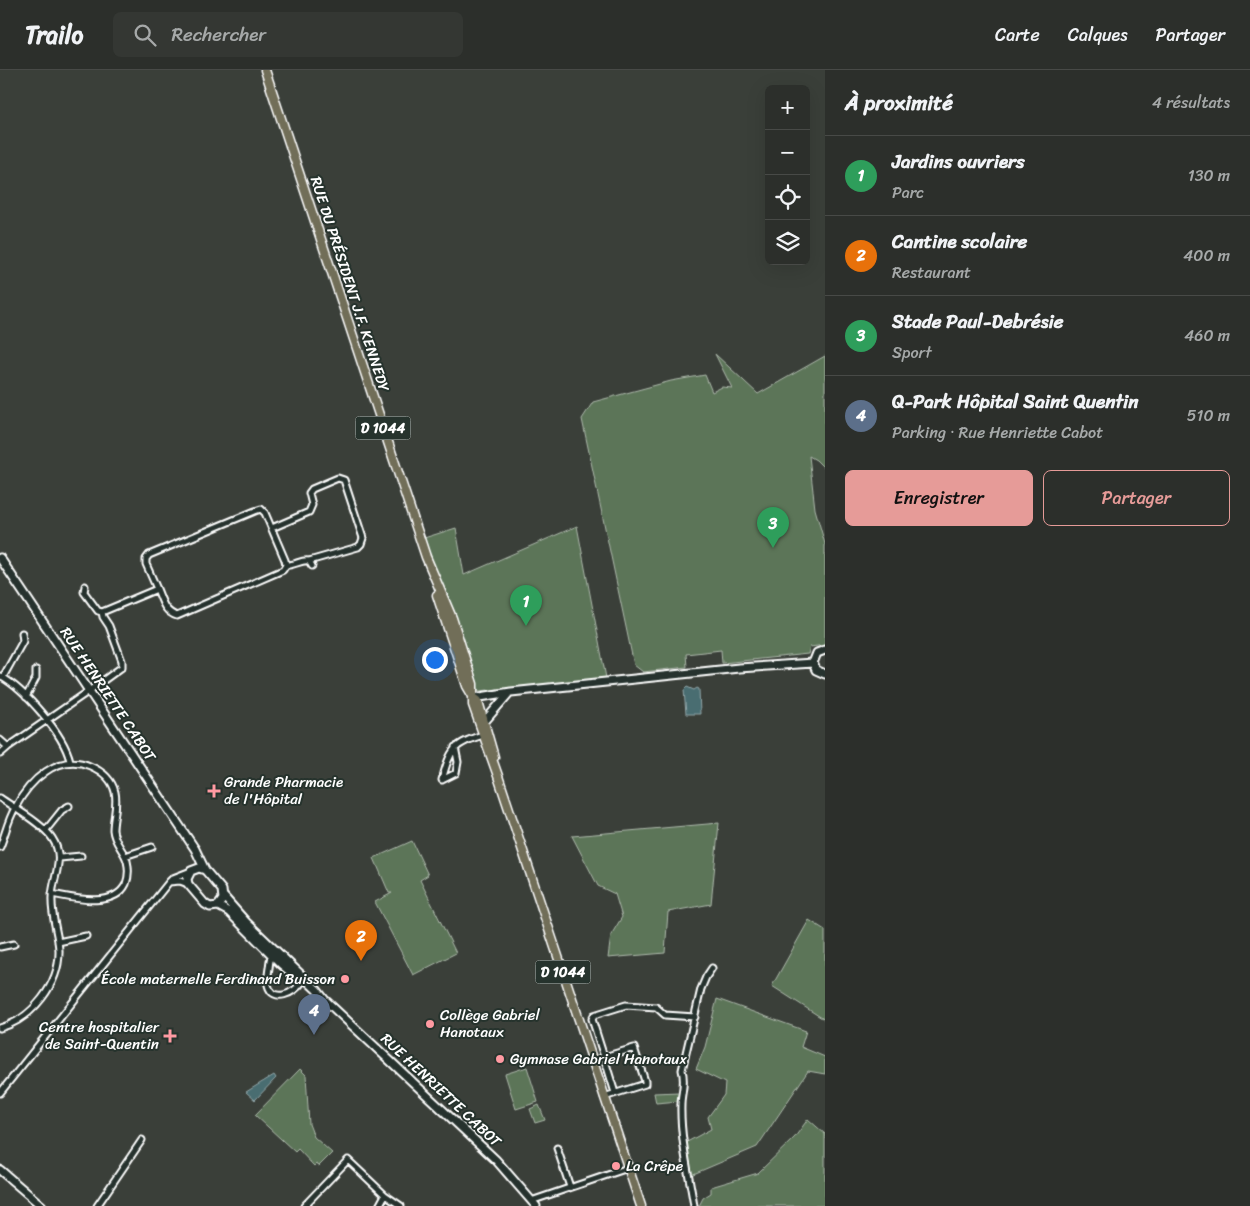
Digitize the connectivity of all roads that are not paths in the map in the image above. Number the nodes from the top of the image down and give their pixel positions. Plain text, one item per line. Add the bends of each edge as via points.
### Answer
1 (265, 70) edge
2 (272, 528) junction
3 (0, 558) edge
4 (286, 565) junction
5 (85, 586) dead end
6 (157, 590) junction
7 (102, 612) junction
8 (22, 633) dead end
9 (825, 650) edge
10 (813, 663) junction
11 (36, 670) dead end
12 (825, 674) edge
13 (1, 677) edge
14 (89, 692) junction
15 (509, 693) junction
16 (26, 697) junction
17 (474, 698) junction
18 (47, 721) junction
19 (485, 721) junction
20 (485, 734) junction
21 (0, 740) edge
22 (8, 747) junction
23 (455, 747) junction
24 (0, 754) edge
25 (70, 761) junction
26 (0, 798) edge
27 (69, 806) dead end
28 (15, 808) junction
29 (46, 830) junction
30 (192, 845) junction
31 (152, 846) dead end
32 (0, 847) edge
33 (81, 856) dead end
34 (125, 856) junction
35 (60, 858) junction
36 (205, 870) junction
37 (192, 871) junction
38 (169, 882) junction
39 (188, 884) junction
40 (52, 894) junction
41 (224, 897) junction
42 (218, 906) junction
43 (86, 936) dead end
44 (58, 942) junction
45 (14, 944) dead end
46 (0, 947) edge
47 (272, 956) junction
48 (712, 968) dead end
49 (296, 971) junction
50 (302, 982) junction
51 (324, 999) junction
52 (695, 1016) junction
53 (0, 1028) edge
54 (604, 1057) junction
55 (0, 1093) edge
56 (616, 1093) junction
57 (604, 1097) junction
58 (142, 1140) dead end
59 (557, 1148) dead end
60 (628, 1168) junction
61 (0, 1170) edge
62 (570, 1187) junction
63 (385, 1195) junction
64 (533, 1203) edge
65 (42, 1206) edge
66 (97, 1206) edge
67 (304, 1206) edge
68 (379, 1206) edge
69 (401, 1206) edge
70 (641, 1206) edge
71 (694, 1206) edge

1 - 17 main road, RUE DU PRÉSIDENT J.F. KENNEDY / D 1044 via 428,563 452,618 473,684
2 - 4 street
2 - 4 street via 309,512 312,489 338,478 344,480 363,538 362,544 311,564 305,560
2 - 6 street via 261,509 149,555 146,564
3 - 14 street, RUE HENRIETTE CABOT
4 - 6 street via 283,570 177,616 166,610
5 - 7 street via 84,592
6 - 7 street
7 - 14 street via 122,664 119,670
8 - 13 street via 23,642
9 - 10 street via 817,653
10 - 12 street via 816,670
10 - 15 street
11 - 16 street via 36,678
13 - 16 street
14 - 18 street
14 - 30 street, RUE HENRIETTE CABOT
15 - 17 street
15 - 19 street
16 - 18 street
17 - 19 main road, RUE DU PRÉSIDENT J.F. KENNEDY / D 1044
17 - 20 main road, RUE DU PRÉSIDENT J.F. KENNEDY / D 1044 via 473,705
18 - 22 street
18 - 25 street via 68,751
19 - 20 main road, RUE DU PRÉSIDENT J.F. KENNEDY / D 1044
20 - 23 street
20 - 57 main road, RUE DU PRÉSIDENT J.F. KENNEDY / D 1044
21 - 22 street
22 - 24 street
23 - 23 street via 456,773 442,780 449,756
25 - 28 street via 50,769 35,780
25 - 34 street via 95,768 113,785 116,793 114,836
26 - 28 street
27 - 29 street
28 - 29 street
28 - 32 street
29 - 35 street
30 - 36 street, RUE HENRIETTE CABOT
30 - 37 street via 195,857
31 - 34 street
33 - 35 street
34 - 40 street via 128,877 125,886 113,896 90,900
35 - 40 street
36 - 37 street
36 - 41 street, RUE HENRIETTE CABOT
37 - 38 street
37 - 39 street
38 - 39 street
38 - 55 street
39 - 42 street, RUE HENRIETTE CABOT via 205,904
40 - 44 street via 52,916
41 - 42 street
41 - 49 street, RUE HENRIETTE CABOT
42 - 47 street, RUE HENRIETTE CABOT via 229,912
43 - 44 street
44 - 53 street via 58,964 48,990 24,1016
45 - 46 street
47 - 49 street via 274,954
47 - 50 street, RUE HENRIETTE CABOT
47 - 50 street via 268,982 271,990 277,995 289,995
48 - 52 street via 704,983
49 - 51 street, RUE HENRIETTE CABOT
50 - 51 street, RUE HENRIETTE CABOT
51 - 64 street, RUE HENRIETTE CABOT via 496,1160
52 - 54 street via 665,1015 656,1007 626,1005 594,1015 592,1019
52 - 71 street via 682,1070 685,1081 681,1105
54 - 56 street
54 - 56 street via 634,1048 643,1074 645,1084
56 - 57 street
57 - 60 main road, RUE DU PRÉSIDENT J.F. KENNEDY / D 1044
58 - 66 street
59 - 62 street
60 - 62 street
60 - 70 main road, RUE DU PRÉSIDENT J.F. KENNEDY / D 1044
61 - 65 street
62 - 64 street
63 - 67 street via 348,1160
63 - 68 street
63 - 69 street

